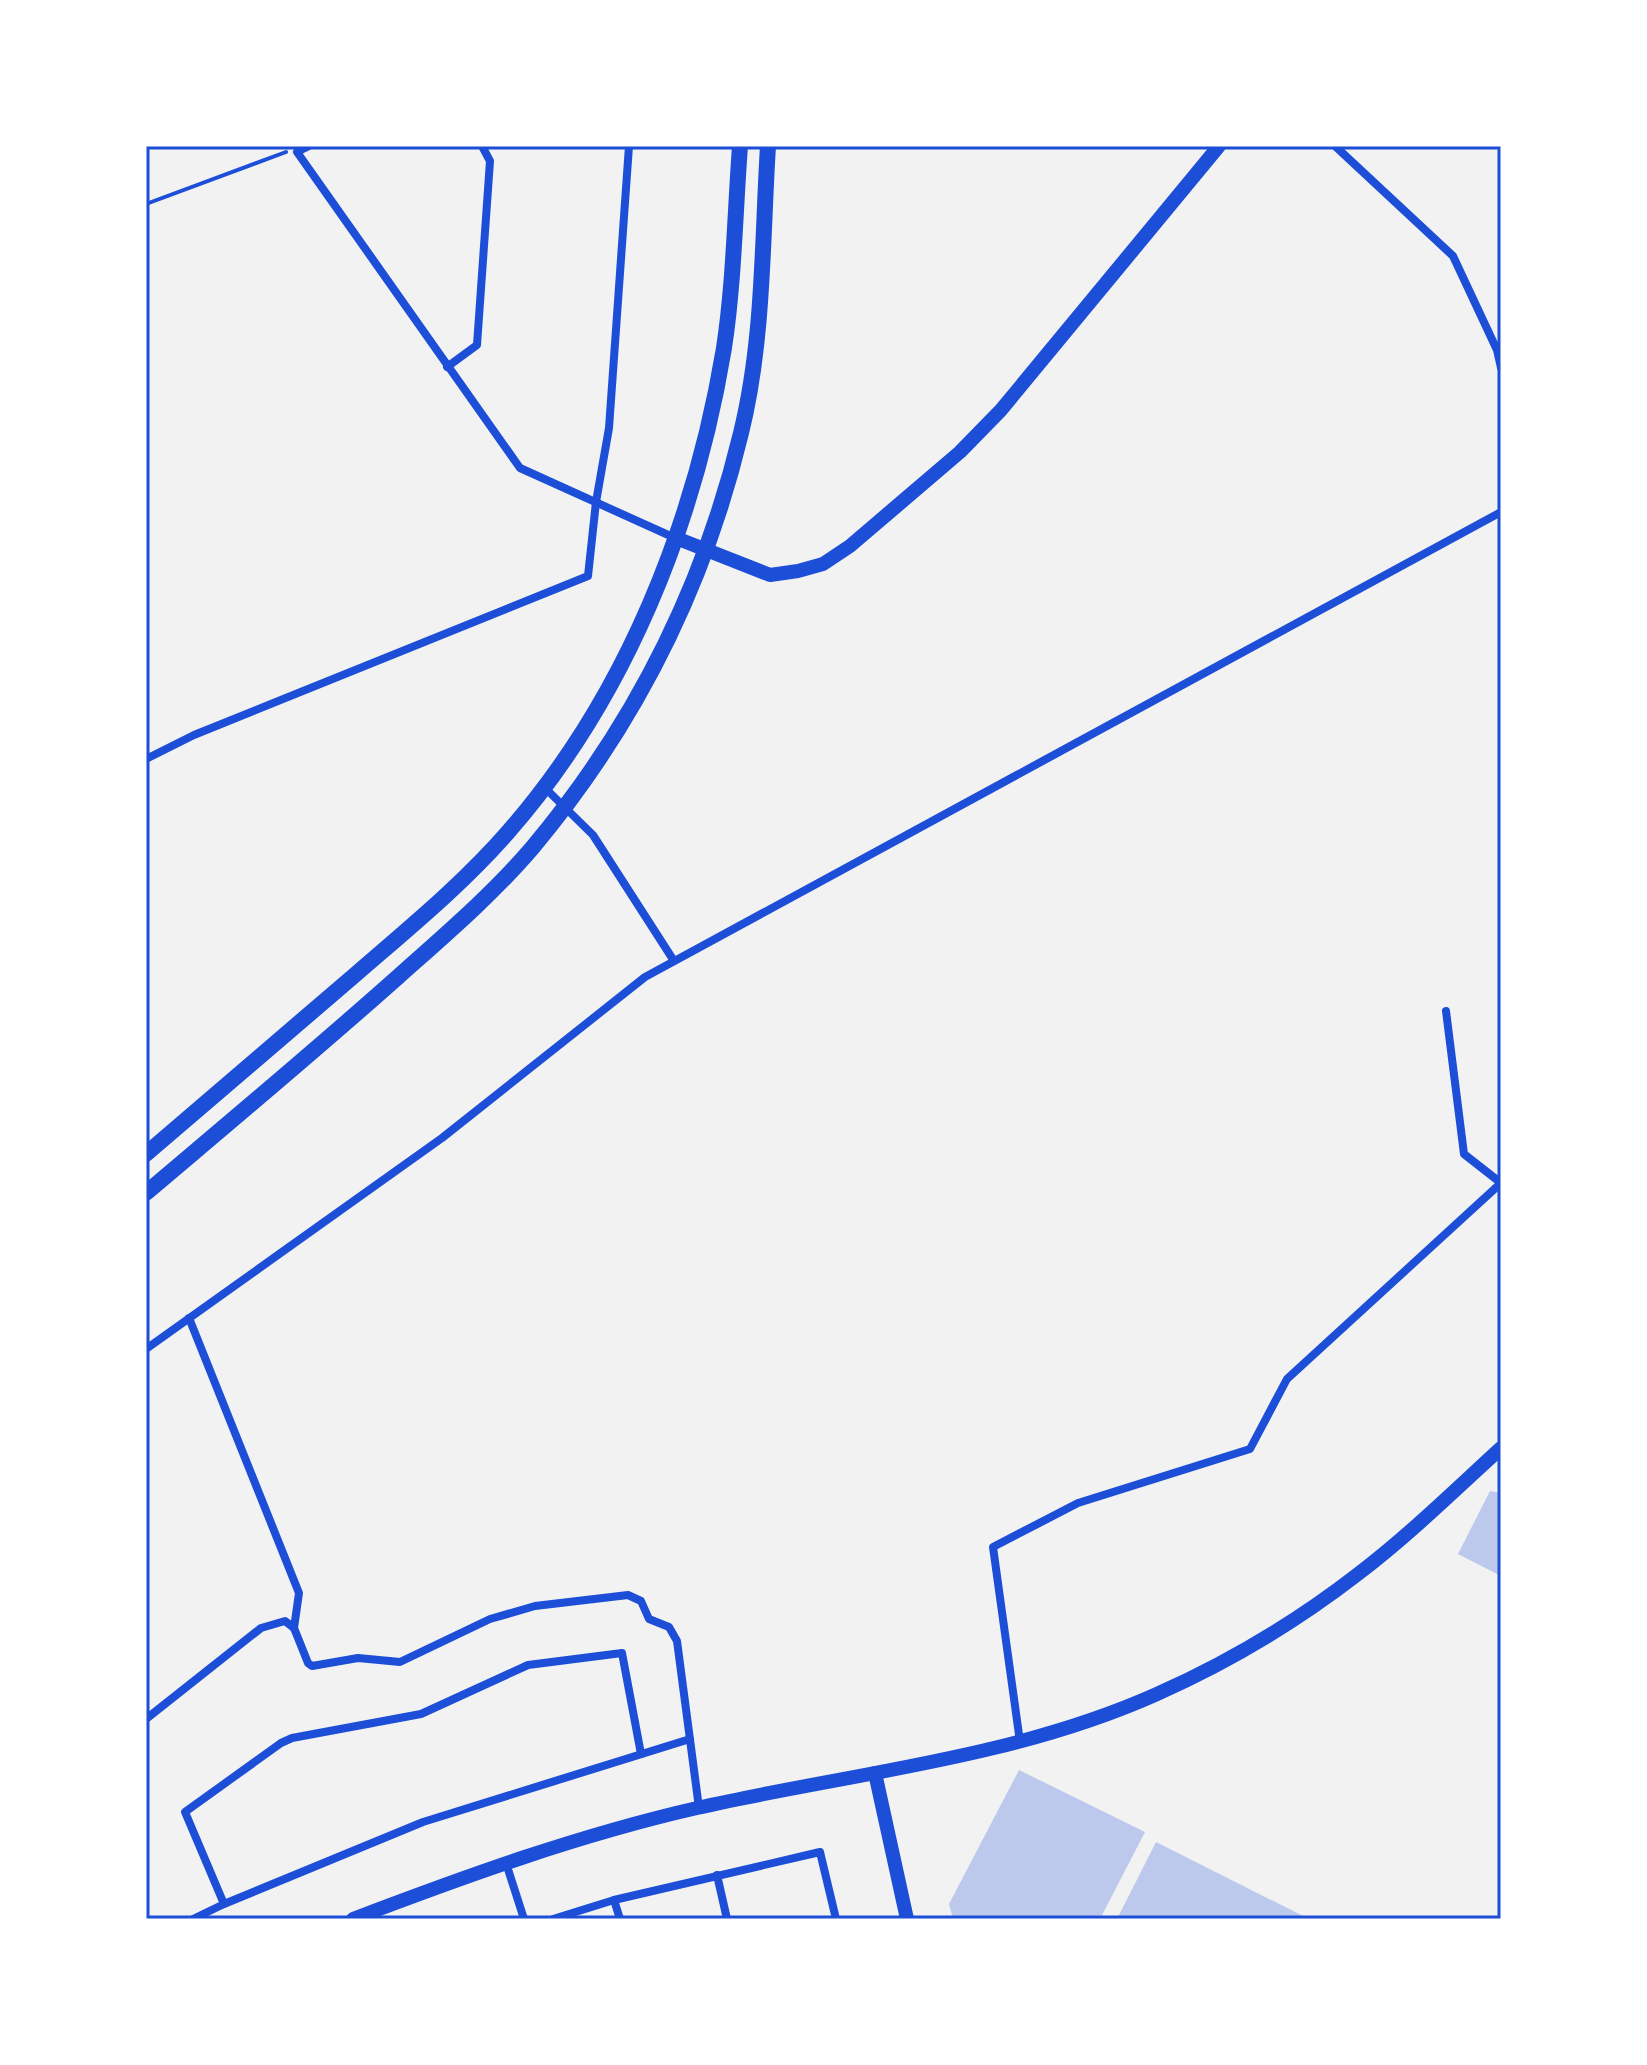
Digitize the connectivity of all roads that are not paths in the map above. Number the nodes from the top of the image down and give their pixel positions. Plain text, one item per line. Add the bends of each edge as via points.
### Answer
1 (309, 146) edge
2 (482, 146) edge
3 (629, 146) edge
4 (740, 146) edge
5 (768, 146) edge
6 (1219, 146) edge
7 (1335, 146) edge
8 (1500, 362) edge
9 (447, 367) junction
10 (596, 502) junction
11 (1501, 512) edge
12 (676, 538) junction
13 (705, 550) junction
14 (146, 759) edge
15 (543, 787) junction
16 (566, 806) junction
17 (674, 961) junction
18 (1446, 1011) dead end
19 (146, 1154) edge
20 (1501, 1183) edge
21 (146, 1193) edge
22 (189, 1318) junction
23 (146, 1349) edge
24 (1501, 1448) edge
25 (294, 1628) junction
26 (146, 1719) edge
27 (690, 1739) junction
28 (1020, 1743) junction
29 (641, 1754) junction
30 (875, 1773) junction
31 (699, 1808) junction
32 (505, 1862) junction
33 (717, 1875) junction
34 (614, 1900) junction
35 (224, 1904) junction
36 (193, 1919) edge
37 (353, 1919) edge
38 (524, 1919) edge
39 (553, 1919) edge
40 (620, 1919) edge
41 (727, 1919) edge
42 (836, 1919) edge
43 (907, 1919) edge

1 - 9 street via 297,152
2 - 9 street via 490,161 477,345
3 - 10 street via 609,428
4 - 12 main road via 724,346 710,421
5 - 13 main road via 756,347 742,431
6 - 13 street via 1001,410 850,546 823,564 770,575
7 - 8 street via 1453,256
9 - 10 street via 520,468
10 - 12 street
10 - 14 street via 588,576
11 - 17 street
12 - 13 street
12 - 15 main road via 601,702
13 - 16 main road via 686,601 626,720
15 - 16 street
15 - 19 main road via 452,891
16 - 17 street via 593,835
16 - 21 main road via 469,913
17 - 22 street via 645,977 442,1138
18 - 20 street via 1464,1154
20 - 28 street via 1287,1379 1250,1449 1078,1503 993,1547
22 - 23 street
22 - 25 street via 299,1593
24 - 28 street via 1361,1572 1251,1647 1157,1694
25 - 26 street via 285,1621 261,1628
25 - 27 street via 312,1666 358,1658 400,1662 490,1619 535,1606 628,1595 641,1601 649,1619 674,1632
27 - 29 street
27 - 31 street
28 - 30 street
29 - 35 street via 423,1822
29 - 35 street via 622,1653 528,1665 421,1714 292,1738 185,1812
30 - 31 street
30 - 43 street
31 - 32 street
32 - 37 street
32 - 38 street
33 - 34 street
33 - 41 street
33 - 42 street via 820,1852
34 - 39 street
34 - 40 street
35 - 36 street

